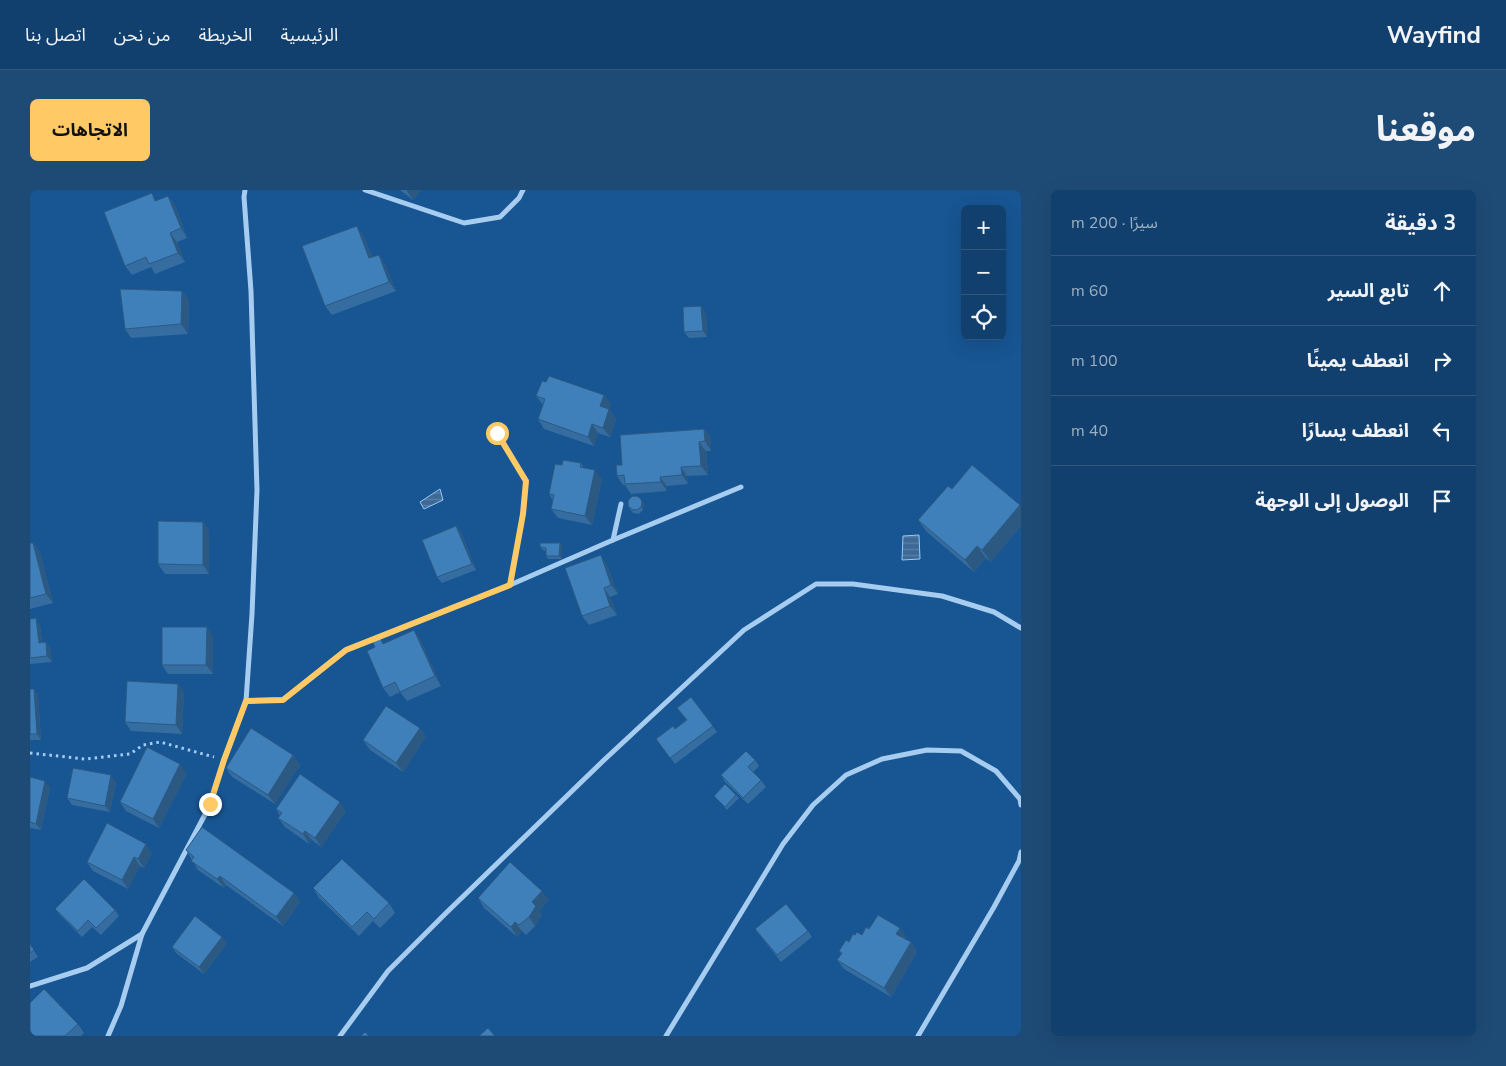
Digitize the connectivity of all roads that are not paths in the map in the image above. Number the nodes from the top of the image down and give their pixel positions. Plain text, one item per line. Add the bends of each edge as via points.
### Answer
1 (245, 190) edge
2 (366, 190) edge
3 (523, 190) edge
4 (497, 433) dead end
5 (742, 487) dead end
6 (621, 504) dead end
7 (613, 540) junction
8 (510, 585) junction
9 (1021, 628) edge
10 (246, 701) junction
11 (1021, 805) edge
12 (1021, 852) edge
13 (142, 934) junction
14 (30, 986) edge
15 (108, 1036) edge
16 (340, 1036) edge
17 (666, 1036) edge
18 (918, 1036) edge

1 - 10 street via 257,490
2 - 3 street via 464,222 500,217
4 - 8 lane via 526,481
5 - 7 street
6 - 7 street
7 - 8 street
8 - 10 street via 346,650 283,700
9 - 16 street via 994,612 942,596 853,584 816,584 744,630 610,754 388,972
10 - 13 street via 210,804
11 - 17 street via 1020,799 996,771 961,751 927,750 882,759 846,775 813,805 783,844
12 - 18 street via 1019,862 994,907
13 - 14 street via 86,968
13 - 15 street via 121,1006

